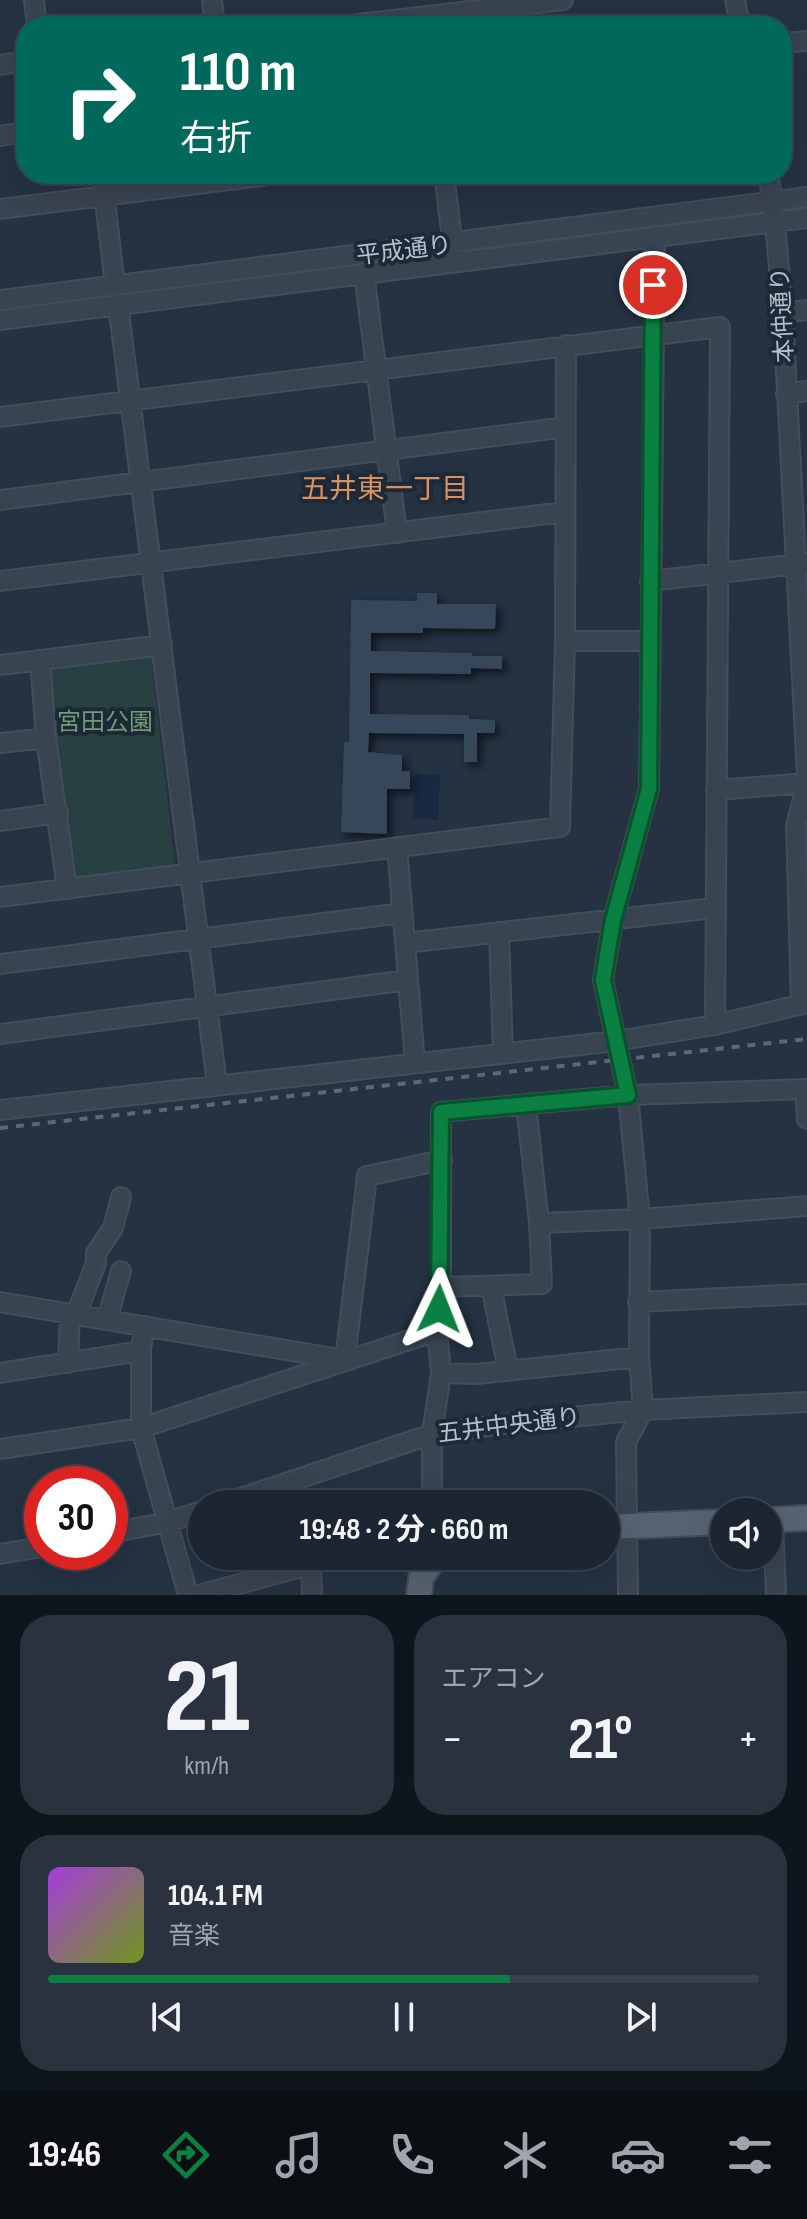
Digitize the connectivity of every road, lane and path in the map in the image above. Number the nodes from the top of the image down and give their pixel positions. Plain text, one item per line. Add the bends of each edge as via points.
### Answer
1 (563, 0) edge
2 (462, 16) edge
3 (103, 184) edge
4 (172, 184) edge
5 (445, 184) edge
6 (770, 184) edge
7 (105, 196) junction
8 (807, 197) edge
9 (773, 201) junction
10 (0, 209) edge
11 (807, 218) edge
12 (776, 231) junction
13 (655, 236) junction
14 (454, 252) junction
15 (364, 273) junction
16 (117, 295) junction
17 (0, 300) edge
18 (807, 310) edge
19 (783, 313) junction
20 (0, 320) edge
21 (652, 334) junction
22 (566, 345) junction
23 (377, 368) junction
24 (807, 391) edge
25 (786, 394) junction
26 (131, 400) junction
27 (0, 417) edge
28 (566, 427) junction
29 (386, 451) junction
30 (799, 473) edge
31 (142, 482) junction
32 (0, 500) edge
33 (564, 512) junction
34 (397, 533) junction
35 (151, 564) junction
36 (801, 564) edge
37 (716, 574) junction
38 (0, 581) edge
39 (650, 581) junction
40 (565, 641) junction
41 (650, 641) junction
42 (162, 645) junction
43 (40, 660) junction
44 (0, 665) edge
45 (46, 738) junction
46 (0, 743) edge
47 (807, 776) edge
48 (807, 784) edge
49 (716, 790) junction
50 (58, 813) junction
51 (0, 821) edge
52 (397, 847) junction
53 (191, 873) junction
54 (67, 889) junction
55 (0, 897) edge
56 (714, 908) junction
57 (402, 913) junction
58 (613, 920) junction
59 (499, 932) junction
60 (199, 940) junction
61 (405, 943) junction
62 (0, 964) edge
63 (408, 980) junction
64 (804, 1004) edge
65 (208, 1007) junction
66 (715, 1025) junction
67 (0, 1034) edge
68 (616, 1041) junction
69 (503, 1054) junction
70 (415, 1063) junction
71 (217, 1085) junction
72 (806, 1089) edge
73 (628, 1095) junction
74 (526, 1104) junction
75 (0, 1110) edge
76 (807, 1119) edge
77 (442, 1160) junction
78 (121, 1197) dead end
79 (807, 1206) edge
80 (640, 1219) junction
81 (539, 1223) junction
82 (121, 1271) dead end
83 (491, 1286) junction
84 (441, 1287) junction
85 (807, 1294) edge
86 (0, 1302) edge
87 (638, 1302) junction
88 (73, 1314) junction
89 (107, 1320) junction
90 (144, 1326) junction
91 (437, 1331) junction
92 (141, 1351) junction
93 (639, 1357) junction
94 (345, 1360) junction
95 (68, 1363) junction
96 (508, 1370) junction
97 (0, 1373) edge
98 (441, 1373) junction
99 (807, 1402) edge
100 (643, 1410) junction
101 (141, 1428) junction
102 (432, 1434) junction
103 (0, 1449) edge
104 (265, 1490) edge
105 (432, 1490) edge
106 (620, 1493) edge
107 (188, 1516) edge
108 (807, 1518) edge
109 (782, 1519) edge
110 (168, 1522) junction
111 (710, 1523) edge
112 (620, 1527) edge
113 (128, 1530) edge
114 (24, 1550) edge
115 (620, 1550) edge
116 (0, 1554) edge
117 (292, 1570) edge
118 (311, 1570) edge
119 (426, 1570) edge
120 (774, 1570) edge
121 (188, 1595) edge
122 (199, 1595) edge
123 (312, 1595) edge
124 (419, 1595) edge
125 (628, 1595) edge
126 (776, 1595) edge

1 - 2 street
3 - 7 street
4 - 7 street
5 - 14 street
6 - 9 street, 本仲通り
7 - 10 street
7 - 16 street
8 - 9 street, 平成通り
9 - 12 street, 本仲通り
9 - 14 street, 平成通り
11 - 12 street, 平成通り
12 - 13 street, 平成通り
12 - 19 street, 本仲通り
13 - 14 street, 平成通り
13 - 21 street
14 - 15 street, 平成通り
14 - 16 street, 平成通り
15 - 16 street, 平成通り
15 - 23 street
16 - 17 street, 平成通り
16 - 20 street, 平成通り
16 - 26 street
18 - 19 street
19 - 25 street, 本仲通り
21 - 22 street
21 - 37 street via 720,327
21 - 39 street
22 - 23 street
22 - 28 street
23 - 26 street
23 - 29 street
24 - 25 street
25 - 30 street, 本仲通り
26 - 27 street
26 - 31 street
28 - 29 street
28 - 33 street
29 - 31 street
29 - 34 street
30 - 36 street, 本仲通り
31 - 32 street
31 - 35 street
33 - 34 street
33 - 40 street
34 - 35 street
35 - 38 street
35 - 42 street
36 - 37 street
36 - 47 street, 本仲通り
37 - 39 street
37 - 49 street
39 - 41 street
40 - 41 street
40 - 52 street via 560,827
41 - 58 street via 649,789
42 - 43 street
42 - 53 street
43 - 44 street
43 - 45 street
45 - 46 street
45 - 50 street
48 - 49 street
48 - 64 street via 796,825
49 - 56 street
50 - 51 street
50 - 54 street
52 - 53 street
52 - 57 street
53 - 54 street
53 - 60 street
54 - 55 street
56 - 58 street
56 - 66 street
57 - 60 street
57 - 61 street
58 - 59 street
58 - 68 street via 603,980
59 - 61 street
59 - 69 street
60 - 62 street
60 - 65 street
61 - 63 street
63 - 65 street
63 - 70 street
64 - 66 street
65 - 67 street
65 - 71 street
66 - 68 street
68 - 69 street
68 - 73 street
69 - 70 street
70 - 71 street
71 - 75 street
72 - 73 street
72 - 76 street
73 - 74 street
73 - 80 street
74 - 77 street via 441,1112
74 - 81 street
77 - 84 street
77 - 94 street via 367,1176
78 - 88 street via 113,1228 96,1253
79 - 80 street
80 - 81 street
80 - 87 street
81 - 83 street via 542,1284
82 - 89 street
83 - 84 street
83 - 96 street
84 - 91 street
85 - 87 street
86 - 88 street
87 - 93 street
88 - 89 street
88 - 95 street
89 - 90 street
90 - 92 street
90 - 94 street
91 - 94 street
91 - 98 street
92 - 95 street
92 - 101 street
93 - 96 street
93 - 100 street
94 - 101 street
95 - 97 street
96 - 98 street
98 - 102 street
99 - 100 street, 五井中央通り
100 - 102 street, 五井中央通り
100 - 106 street via 626,1442
101 - 103 street
101 - 110 street
102 - 104 street, 五井中央通り
102 - 105 street
107 - 110 street
108 - 109 main road
110 - 113 street
110 - 121 street
111 - 112 main road
114 - 116 street
115 - 125 street
117 - 122 street
118 - 123 street
119 - 124 main road
120 - 126 street

